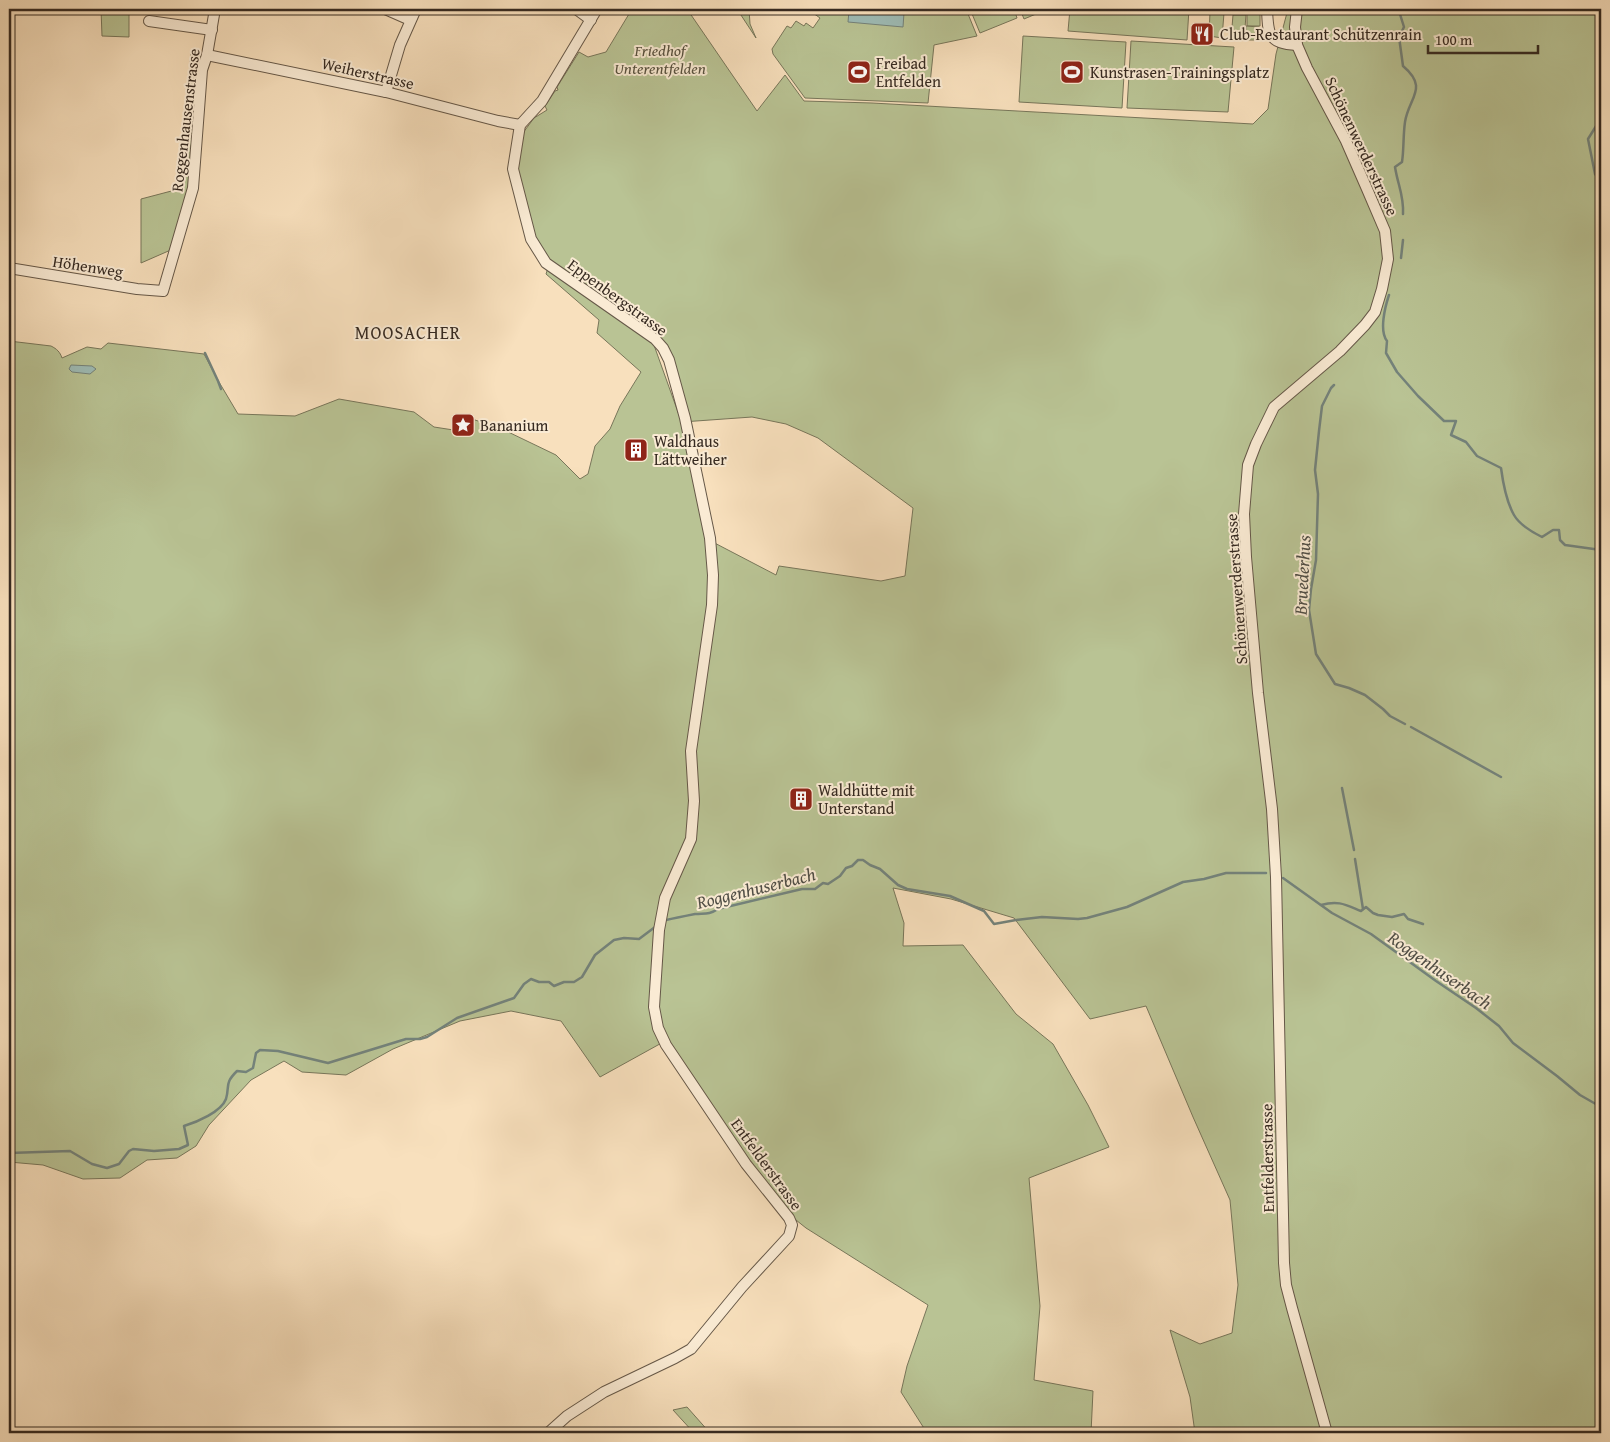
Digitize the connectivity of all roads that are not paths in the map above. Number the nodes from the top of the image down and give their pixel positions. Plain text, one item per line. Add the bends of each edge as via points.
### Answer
1 (215, 9) edge
2 (416, 9) edge
3 (576, 9) edge
4 (597, 9) edge
5 (1267, 9) edge
6 (1297, 9) edge
7 (389, 10) edge
8 (410, 20) junction
9 (591, 20) junction
10 (149, 21) dead end
11 (212, 30) junction
12 (1297, 45) junction
13 (207, 56) junction
14 (386, 92) junction
15 (520, 124) junction
16 (9, 268) edge
17 (163, 292) joint
18 (1276, 877) joint
19 (659, 930) joint
20 (548, 1433) edge
21 (1327, 1433) edge

1 - 11 street, Roggenhausenstrasse
2 - 8 street
3 - 9 street
4 - 9 street
5 - 12 street via 1271,37 1285,44
6 - 12 street, Schönenwerderstrasse
7 - 8 street
8 - 14 street
9 - 15 street via 542,101
10 - 11 street
11 - 13 street, Roggenhausenstrasse
12 - 18 street, Schönenwerderstrasse via 1346,141 1385,231 1388,259 1375,312 1340,351 1274,407 1248,465 1244,514 1246,557
13 - 14 street, Weiherstrasse
13 - 17 street, Roggenhausenstrasse via 202,70 193,188
14 - 15 street, Weiherstrasse
15 - 19 street, Eppenbergstrasse via 513,169 531,238 549,265 655,339 670,360 710,538 712,605 691,750 694,801 691,838 665,898
16 - 17 street, Höhenweg
18 - 21 street, Entfelderstrasse via 1284,1263 1292,1308
19 - 20 street, Entfelderstrasse via 654,1007 658,1028 666,1046 746,1164 789,1218 791,1230 691,1349 604,1392

